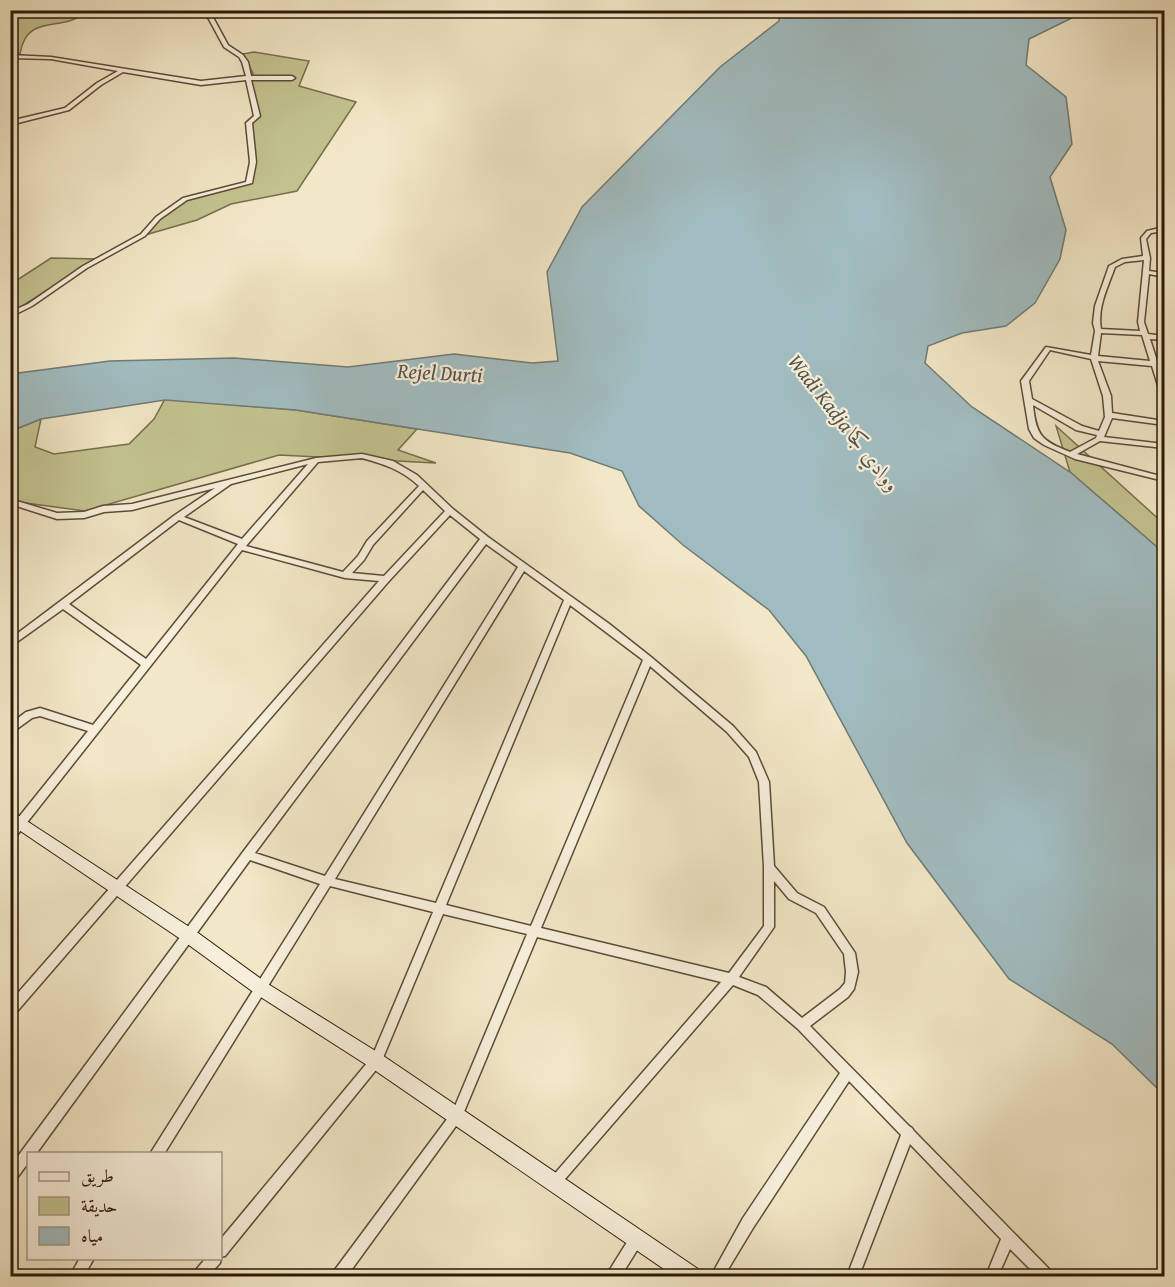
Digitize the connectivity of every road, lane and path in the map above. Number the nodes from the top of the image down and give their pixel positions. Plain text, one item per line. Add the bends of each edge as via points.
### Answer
1 (28, 10) edge
2 (206, 10) edge
3 (10, 13) edge
4 (10, 56) edge
5 (121, 71) junction
6 (249, 78) junction
7 (292, 78) dead end
8 (10, 123) edge
9 (1164, 229) edge
10 (1147, 258) junction
11 (1146, 272) junction
12 (1164, 275) edge
13 (10, 315) edge
14 (1098, 332) junction
15 (1145, 334) junction
16 (1164, 338) edge
17 (1094, 358) junction
18 (1155, 364) junction
19 (1164, 392) edge
20 (1029, 400) junction
21 (1110, 415) junction
22 (1164, 423) edge
23 (1101, 436) junction
24 (1164, 446) edge
25 (1072, 454) junction
26 (316, 460) junction
27 (1164, 479) edge
28 (232, 480) junction
29 (422, 487) junction
30 (10, 501) edge
31 (450, 511) junction
32 (178, 517) junction
33 (484, 539) junction
34 (242, 545) junction
35 (523, 566) junction
36 (345, 575) junction
37 (386, 579) junction
38 (568, 600) junction
39 (62, 604) junction
40 (10, 644) edge
41 (648, 659) junction
42 (147, 664) junction
43 (10, 729) edge
44 (95, 729) junction
45 (14, 825) edge
46 (247, 855) junction
47 (769, 867) junction
48 (326, 881) junction
49 (116, 887) junction
50 (441, 907) junction
51 (535, 930) junction
52 (188, 935) junction
53 (731, 979) junction
54 (262, 989) junction
55 (10, 1011) edge
56 (802, 1025) junction
57 (376, 1061) junction
58 (848, 1072) junction
59 (457, 1115) junction
60 (908, 1132) junction
61 (29, 1152) edge
62 (157, 1152) edge
63 (27, 1155) edge
64 (10, 1178) edge
65 (555, 1182) junction
66 (1008, 1238) junction
67 (637, 1239) junction
68 (222, 1249) edge
69 (87, 1260) edge
70 (213, 1260) edge
71 (76, 1276) edge
72 (200, 1276) edge
73 (339, 1276) edge
74 (614, 1276) edge
75 (691, 1276) edge
76 (717, 1276) edge
77 (853, 1276) edge
78 (992, 1276) edge
79 (1046, 1276) edge

1 - 3 street
2 - 6 street via 226,46 245,62
4 - 5 street via 40,57
5 - 6 street via 201,83
5 - 8 street via 67,109
6 - 7 street
6 - 13 street via 257,116 249,123 253,162 249,183 185,199 158,218 143,235
9 - 10 street via 1145,235
10 - 11 street
10 - 14 street via 1124,260 1112,266 1099,300
11 - 12 street
11 - 15 street via 1140,311
14 - 15 street
14 - 17 street
15 - 16 street
15 - 18 street
17 - 18 street
17 - 20 street via 1048,348 1025,381
17 - 21 street
18 - 19 street
20 - 23 street
20 - 25 street via 1038,437
21 - 22 street
21 - 23 street
23 - 24 street
23 - 25 street
25 - 27 street
26 - 28 street
26 - 29 street via 346,456 374,459 403,469
26 - 34 street
28 - 30 street via 132,507 67,516
28 - 32 street
29 - 31 street
29 - 36 street
31 - 33 street
31 - 37 street
32 - 34 street
32 - 39 street
33 - 35 street
33 - 46 street
34 - 36 street
34 - 42 street
35 - 38 street
35 - 48 street
36 - 37 street
37 - 49 street
38 - 41 street
38 - 50 street
39 - 40 street
39 - 42 street
41 - 47 street via 730,729 756,760 764,782
41 - 51 street
42 - 44 street
43 - 44 street via 40,712
44 - 45 street
45 - 49 street
46 - 48 street
46 - 52 street
47 - 53 street via 769,927
47 - 56 street via 793,896 820,910 849,953 850,985
48 - 50 street
48 - 54 street
49 - 52 street
49 - 55 street
50 - 51 street
50 - 57 street
51 - 53 street
51 - 59 street
52 - 54 street
52 - 61 street
53 - 56 street via 762,991
53 - 65 street
54 - 57 street
54 - 62 street
56 - 58 street
57 - 59 street
57 - 68 street
58 - 60 street
58 - 76 street
59 - 65 street
59 - 73 street
60 - 66 street
60 - 77 street
63 - 64 street
65 - 67 street
66 - 78 street
66 - 79 street
67 - 74 street
67 - 75 street
69 - 71 street
70 - 72 street

